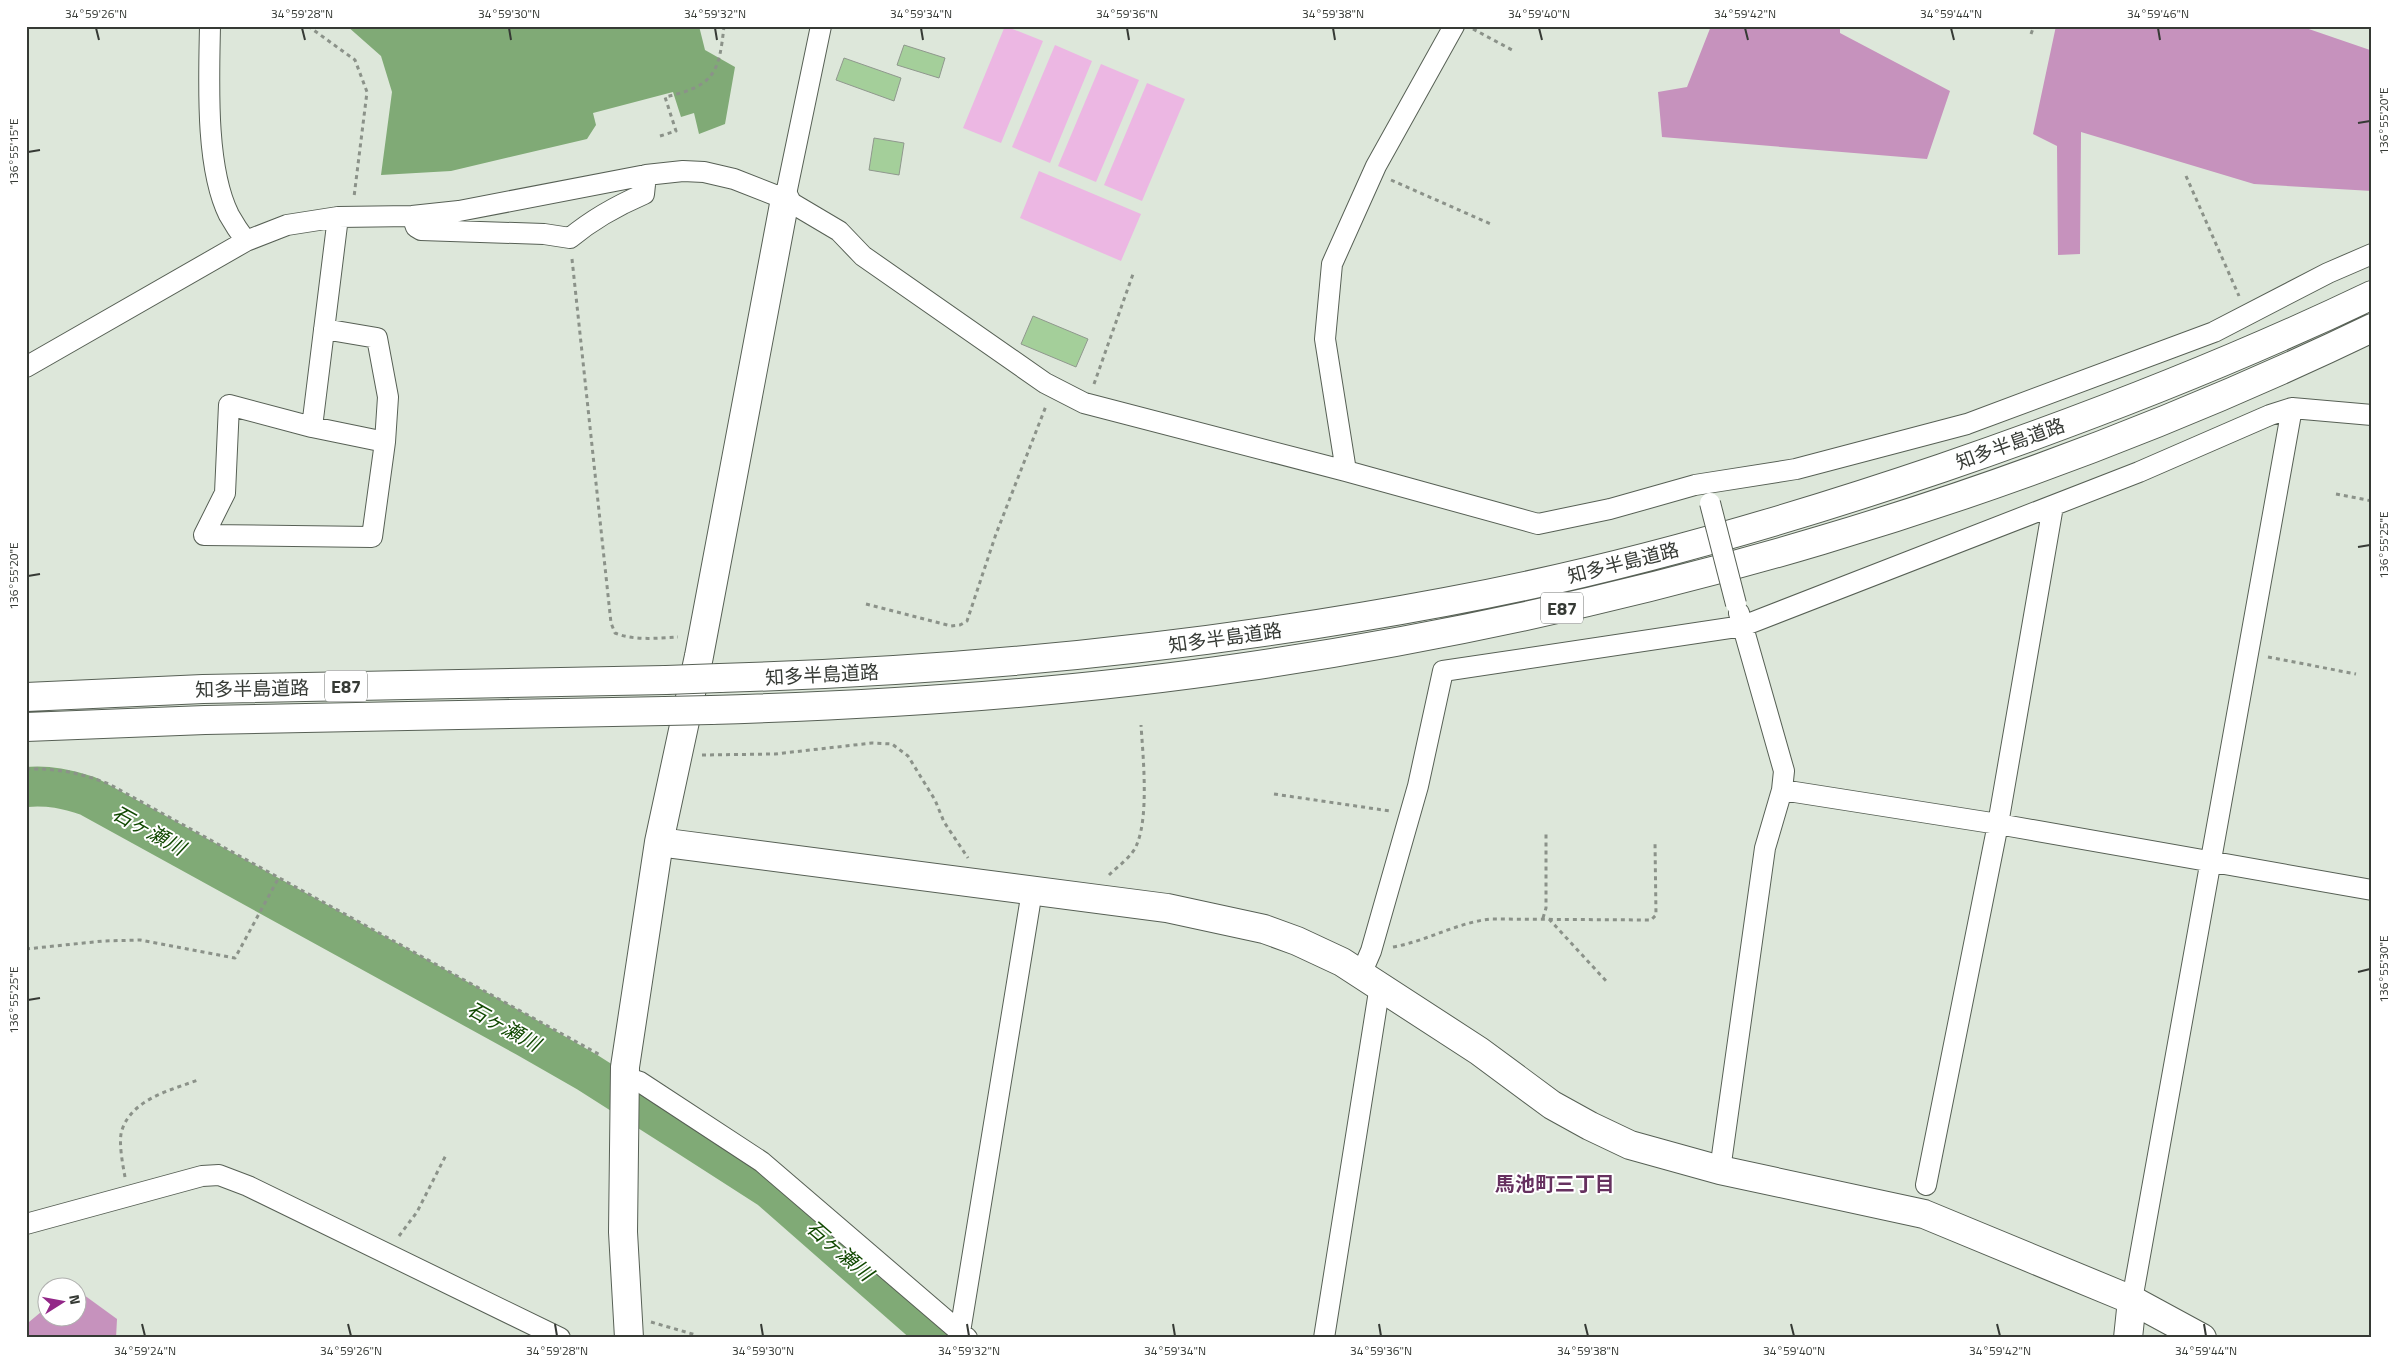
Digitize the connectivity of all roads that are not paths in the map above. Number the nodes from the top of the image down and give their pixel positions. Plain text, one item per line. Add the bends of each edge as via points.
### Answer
1 (210, 26) edge
2 (822, 26) edge
3 (1454, 26) edge
4 (646, 175) junction
5 (785, 198) junction
6 (412, 216) junction
7 (345, 217) junction
8 (246, 242) junction
9 (2372, 254) edge
10 (2372, 295) edge
11 (2372, 328) edge
12 (324, 329) junction
13 (26, 367) edge
14 (2292, 408) junction
15 (2372, 415) edge
16 (312, 427) junction
17 (385, 442) junction
18 (1346, 471) junction
19 (1695, 485) junction
20 (2053, 506) junction
21 (1743, 626) junction
22 (26, 697) edge
23 (26, 727) edge
24 (1782, 790) junction
25 (1998, 824) junction
26 (659, 842) junction
27 (2212, 862) junction
28 (2372, 890) edge
29 (1032, 891) junction
30 (1371, 970) junction
31 (625, 1072) junction
32 (1720, 1170) junction
33 (1926, 1185) dead end
34 (26, 1224) edge
35 (2132, 1300) junction
36 (628, 1330) edge
37 (963, 1335) edge
38 (560, 1338) edge
39 (1324, 1338) edge
40 (2128, 1338) edge
41 (2202, 1338) edge

1 - 8 street via 211,126 217,177 229,215
2 - 5 street
3 - 18 street via 1374,172 1332,264 1325,338
4 - 5 street via 704,172 734,179
4 - 6 street via 459,211
4 - 6 street via 644,194 616,205 570,238 544,234 421,230 416,227
5 - 18 street via 839,231 863,256 1056,388 1088,404
5 - 26 main road via 679,755
6 - 7 street
7 - 8 street via 287,225
7 - 12 street
8 - 13 street
9 - 19 street via 2214,332 1967,424 1796,469
10 - 22 main road, 知多半島道路 / E87, bridge via 2179,380 2030,438 1879,489 1748,530 1447,602 1239,637 992,664 666,680 203,689
11 - 23 main road, 知多半島道路 / E87, bridge via 2194,409 2042,468 1758,560 1613,597 1452,632 1244,668 1071,688 867,704
12 - 16 street
12 - 17 street via 377,338 388,397
14 - 15 street
14 - 20 street
14 - 27 street
16 - 17 street
16 - 17 street via 229,405 225,493 204,535 372,536
18 - 19 street via 1538,524 1610,509
19 - 21 street, bridge via 1710,503
20 - 21 street
20 - 25 street
21 - 24 street via 1784,771
21 - 30 street via 1443,671
24 - 25 street
24 - 32 street via 1765,848
25 - 27 street
25 - 33 street
26 - 29 main road
26 - 31 main road
27 - 28 street
27 - 35 street
29 - 30 main road via 1167,908 1264,929
29 - 37 street
30 - 32 main road via 1552,1105 1630,1145
30 - 39 street
31 - 36 main road via 623,1232
31 - 37 street via 762,1162
32 - 35 main road via 1924,1214
34 - 38 street via 202,1176 219,1176 248,1186
35 - 40 main road
35 - 41 main road

